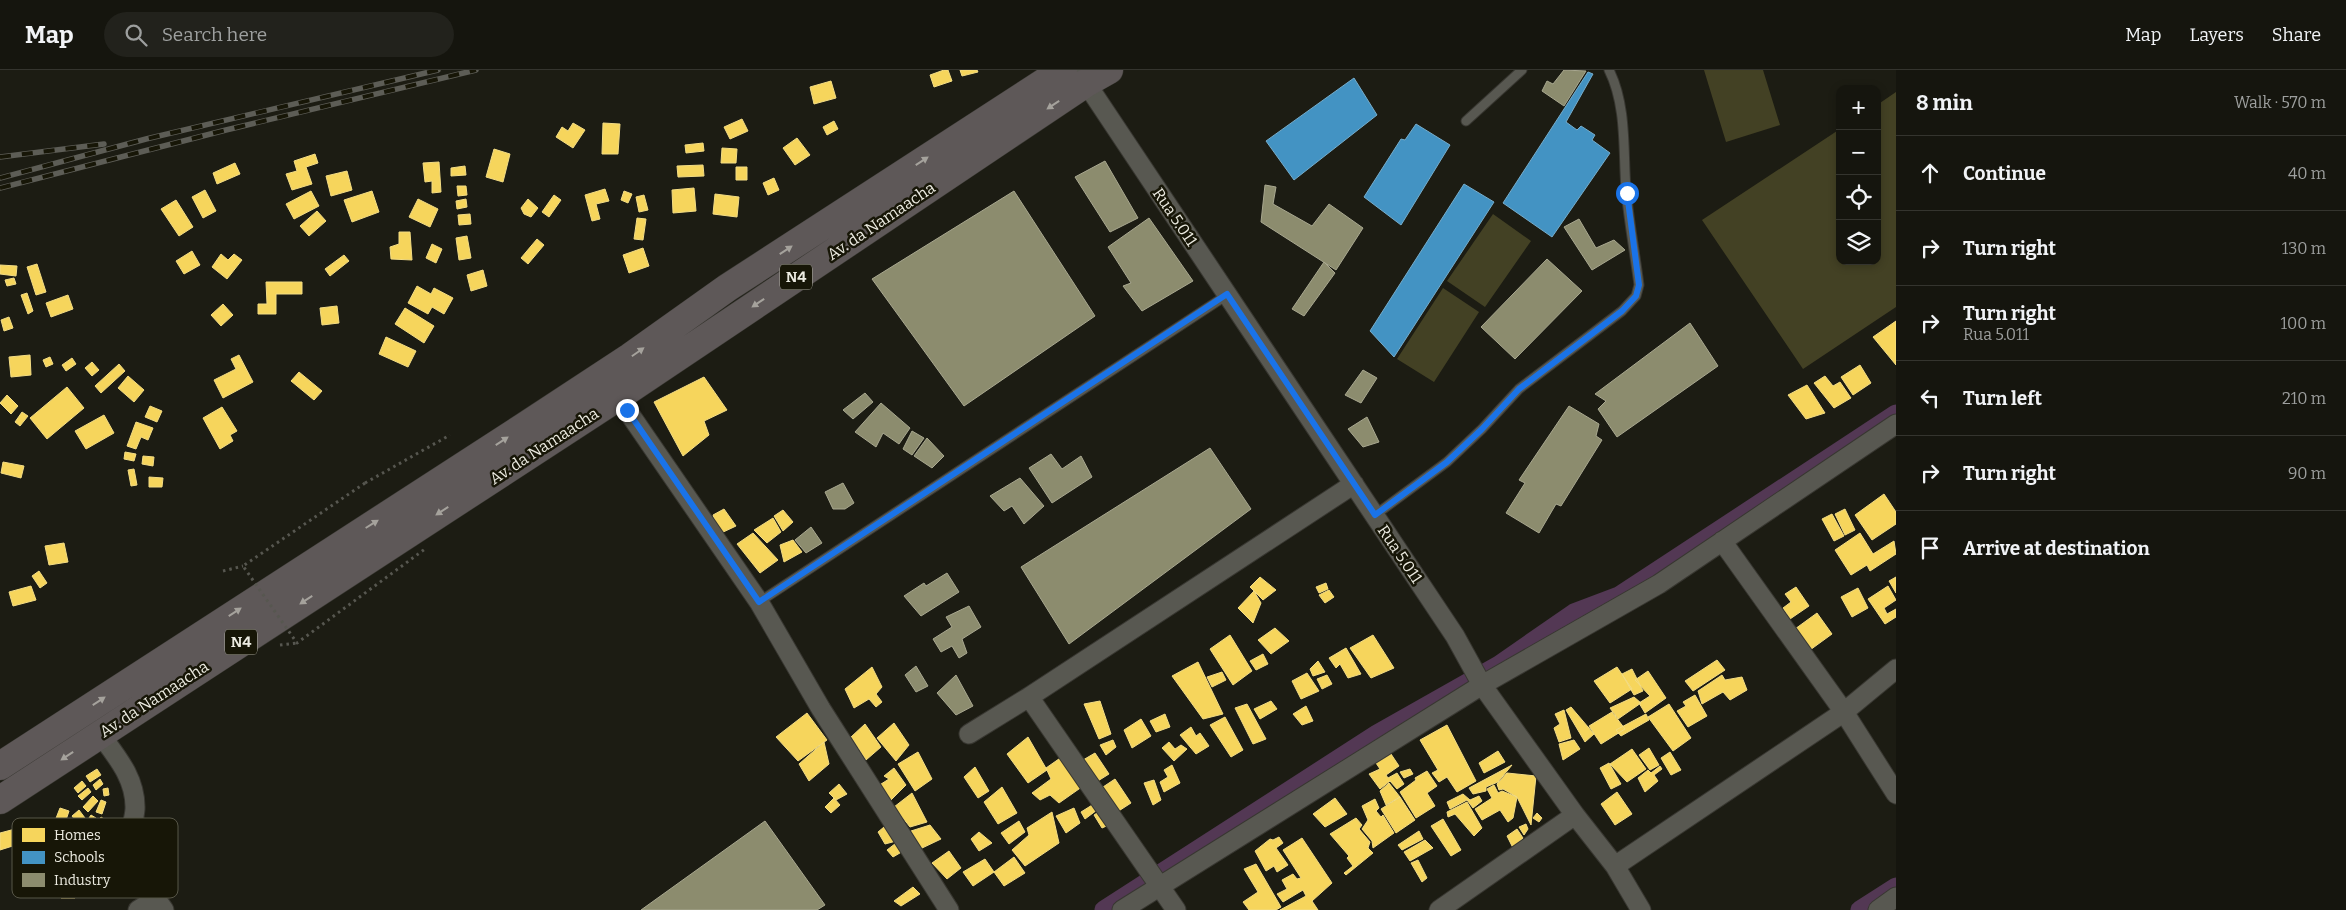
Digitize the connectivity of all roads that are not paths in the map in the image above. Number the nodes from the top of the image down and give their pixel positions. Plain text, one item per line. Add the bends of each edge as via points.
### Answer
1 (1109, 70) edge
2 (1522, 70) edge
3 (1609, 70) edge
4 (1076, 74) edge
5 (1466, 121) dead end
6 (1227, 294) junction
7 (618, 397) junction
8 (1896, 424) edge
9 (1354, 484) junction
10 (1375, 515) junction
11 (1722, 541) junction
12 (759, 602) junction
13 (1896, 669) edge
14 (1482, 685) junction
15 (1029, 698) junction
16 (1844, 712) junction
17 (100, 734) junction
18 (969, 734) dead end
19 (0, 766) edge
20 (1896, 794) edge
21 (0, 800) edge
22 (1575, 815) junction
23 (133, 818) edge
24 (1615, 866) junction
25 (1161, 886) junction
26 (1896, 898) edge
27 (160, 904) edge
28 (138, 910) edge
29 (949, 910) edge
30 (1122, 910) edge
31 (1176, 910) edge
32 (1439, 910) edge
33 (1641, 910) edge
34 (1878, 910) edge

1 - 4 highway, Av. da Namaacha / N4
2 - 5 lane
3 - 10 lane via 1621,109 1627,193 1639,285 1636,296 1622,311 1519,389 1447,462
4 - 6 street, Rua 5.011
4 -> 7 highway, Av. da Namaacha / N4
19 -> 4 highway, Av. da Namaacha / N4 via 536,419 727,288
6 - 9 street, Rua 5.011
6 - 12 lane
7 - 12 street
7 -> 17 highway, Av. da Namaacha / N4
8 - 11 street
9 - 10 street, Rua 5.011
9 - 15 street
10 - 14 street, Rua 5.011 via 1456,636
11 - 14 street via 1659,584
11 - 16 street
12 - 29 street via 821,709
13 - 16 street
14 - 22 street, Rua 5.011
14 - 25 street
15 - 18 street
15 - 25 street
16 - 20 street
16 - 24 street
17 -> 21 highway, Av. da Namaacha / N4
17 - 23 street via 126,771 134,789
22 - 24 street, Rua 5.011
22 - 32 street
24 - 33 street, Rua 5.011
25 - 30 street
25 - 31 street
26 - 34 street
27 - 28 street

